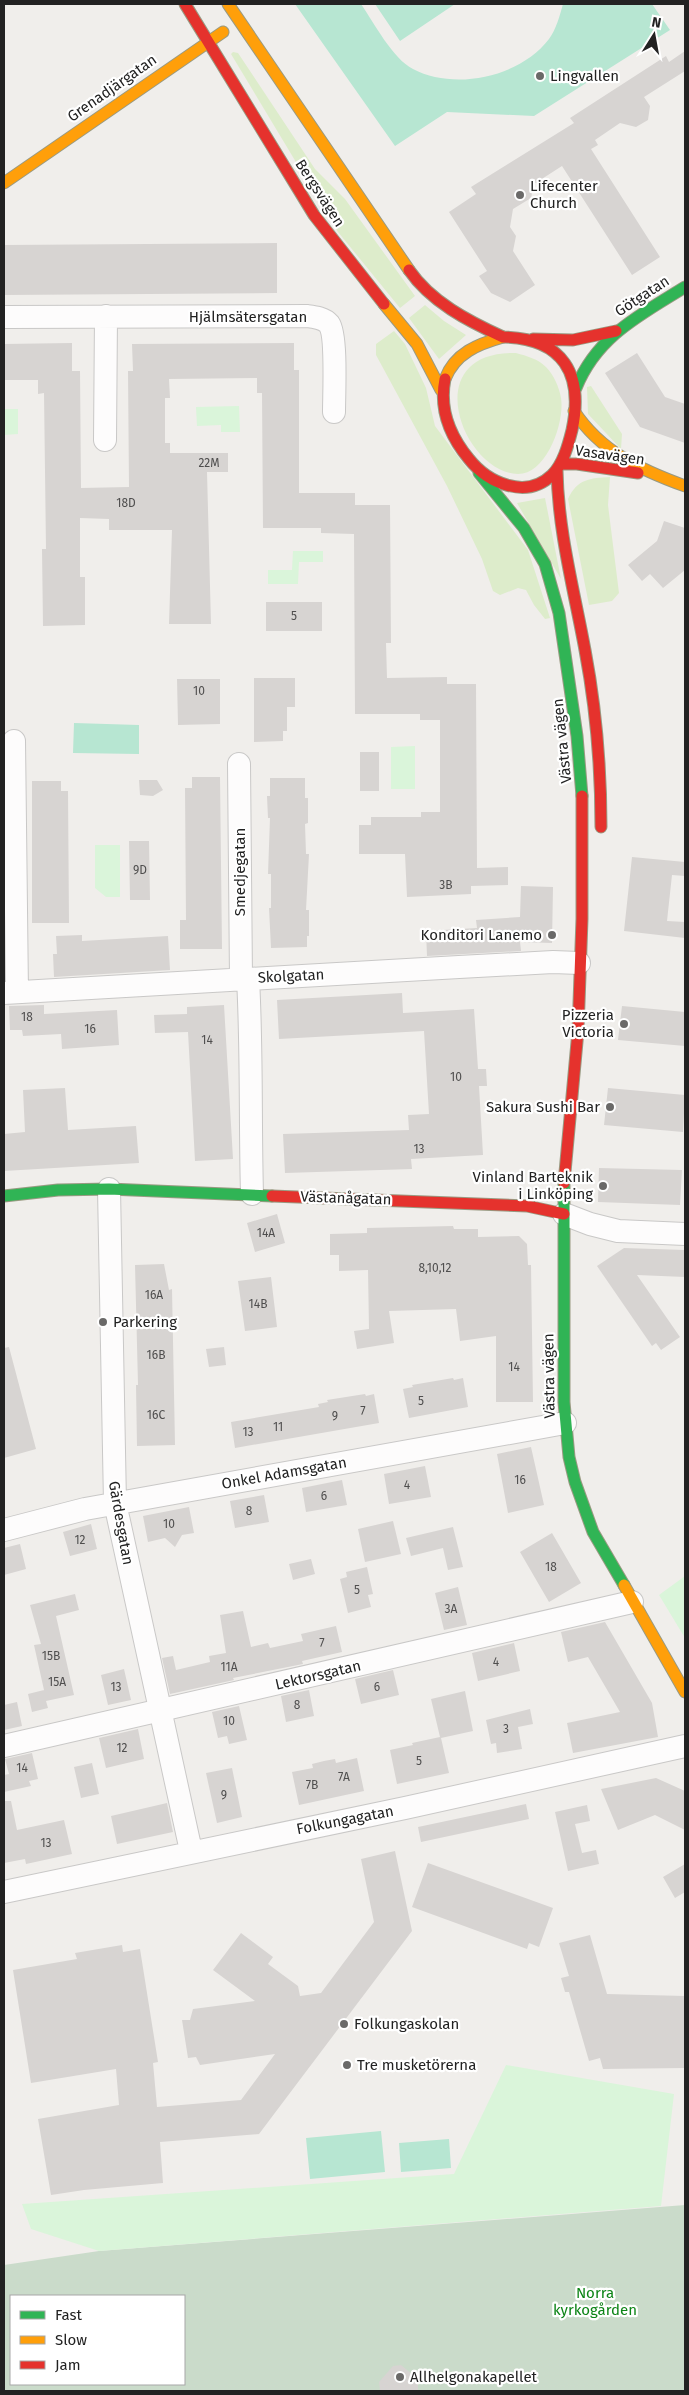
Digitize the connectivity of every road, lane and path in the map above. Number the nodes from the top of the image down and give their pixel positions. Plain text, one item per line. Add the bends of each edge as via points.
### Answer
1 (185, 4) edge
2 (228, 4) edge
3 (240, 21) junction
4 (208, 41) junction
5 (4, 183) edge
6 (685, 287) edge
7 (106, 316) junction
8 (4, 317) edge
9 (616, 331) junction
10 (503, 337) junction
11 (524, 338) junction
12 (576, 388) junction
13 (441, 390) junction
14 (574, 411) junction
15 (334, 412) dead end
16 (105, 440) dead end
17 (558, 467) junction
18 (479, 472) junction
19 (657, 476) junction
20 (685, 486) edge
21 (14, 741) dead end
22 (239, 764) dead end
23 (601, 837) dead end
24 (594, 929) dead end
25 (579, 963) junction
26 (244, 979) junction
27 (11, 993) edge
28 (578, 1031) junction
29 (109, 1189) junction
30 (252, 1194) junction
31 (4, 1196) edge
32 (564, 1214) junction
33 (685, 1234) edge
34 (565, 1423) junction
35 (115, 1503) junction
36 (4, 1530) edge
37 (632, 1602) junction
38 (685, 1692) edge
39 (161, 1712) junction
40 (4, 1746) edge
41 (685, 1746) edge
42 (191, 1851) junction
43 (4, 1892) edge

1 - 4 main road, Bergsvägen
2 - 3 main road, Bergsvägen
3 - 4 main road, Grenadjärgatan
3 - 10 main road, Bergsvägen via 414,277 455,314
4 - 5 main road, Grenadjärgatan
4 - 13 main road, Bergsvägen via 314,215 417,344
6 - 9 main road, Götgatan
7 - 8 street, Hjälmsätersgatan
7 - 15 street, Hjälmsätersgatan via 319,318 331,328 334,341
7 - 16 street
9 - 11 main road, Götgatan via 563,340
9 - 12 main road, Götgatan via 586,362
10 - 11 main road
10 - 13 main road via 481,342 470,349 451,367
11 - 12 main road via 542,343 558,354 570,369
12 - 14 main road
13 - 18 main road via 442,408 448,425
14 - 17 main road via 569,440
14 - 19 main road, Vasavägen via 587,433 600,444
17 - 18 main road via 542,482 521,487 492,481
17 - 19 main road, Vasavägen via 577,464
17 - 23 main road via 559,518 586,651 595,714
18 - 25 main road, Västra vägen via 535,544 548,572 559,613 578,736 582,795
19 - 20 main road, Vasavägen
21 - 27 street
22 - 26 street, Smedjegatan
24 - 28 main road, Västra vägen via 591,965
25 - 26 street, Skolgatan via 546,962
25 - 28 main road, Västra vägen
26 - 27 street, Skolgatan
26 - 30 street, Smedjegatan via 252,1049
28 - 32 main road, Västra vägen via 564,1176
29 - 30 main road, Västanågatan
29 - 31 main road, Västanågatan
29 - 35 street, Gärdesgatan
30 - 32 main road, Västanågatan via 527,1206
32 - 33 street, Västanågatan via 618,1231
32 - 34 main road, Västra vägen
34 - 35 street, Onkel Adamsgatan
34 - 37 main road, Västra vägen via 569,1457 584,1507 604,1554
35 - 36 street, Onkel Adamsgatan
35 - 39 street, Gärdesgatan
37 - 38 main road, Västra vägen
37 - 39 street, Lektorsgatan
39 - 40 street, Lektorsgatan
39 - 42 street, Gärdesgatan
41 - 42 street, Folkungagatan
42 - 43 street, Folkungagatan

